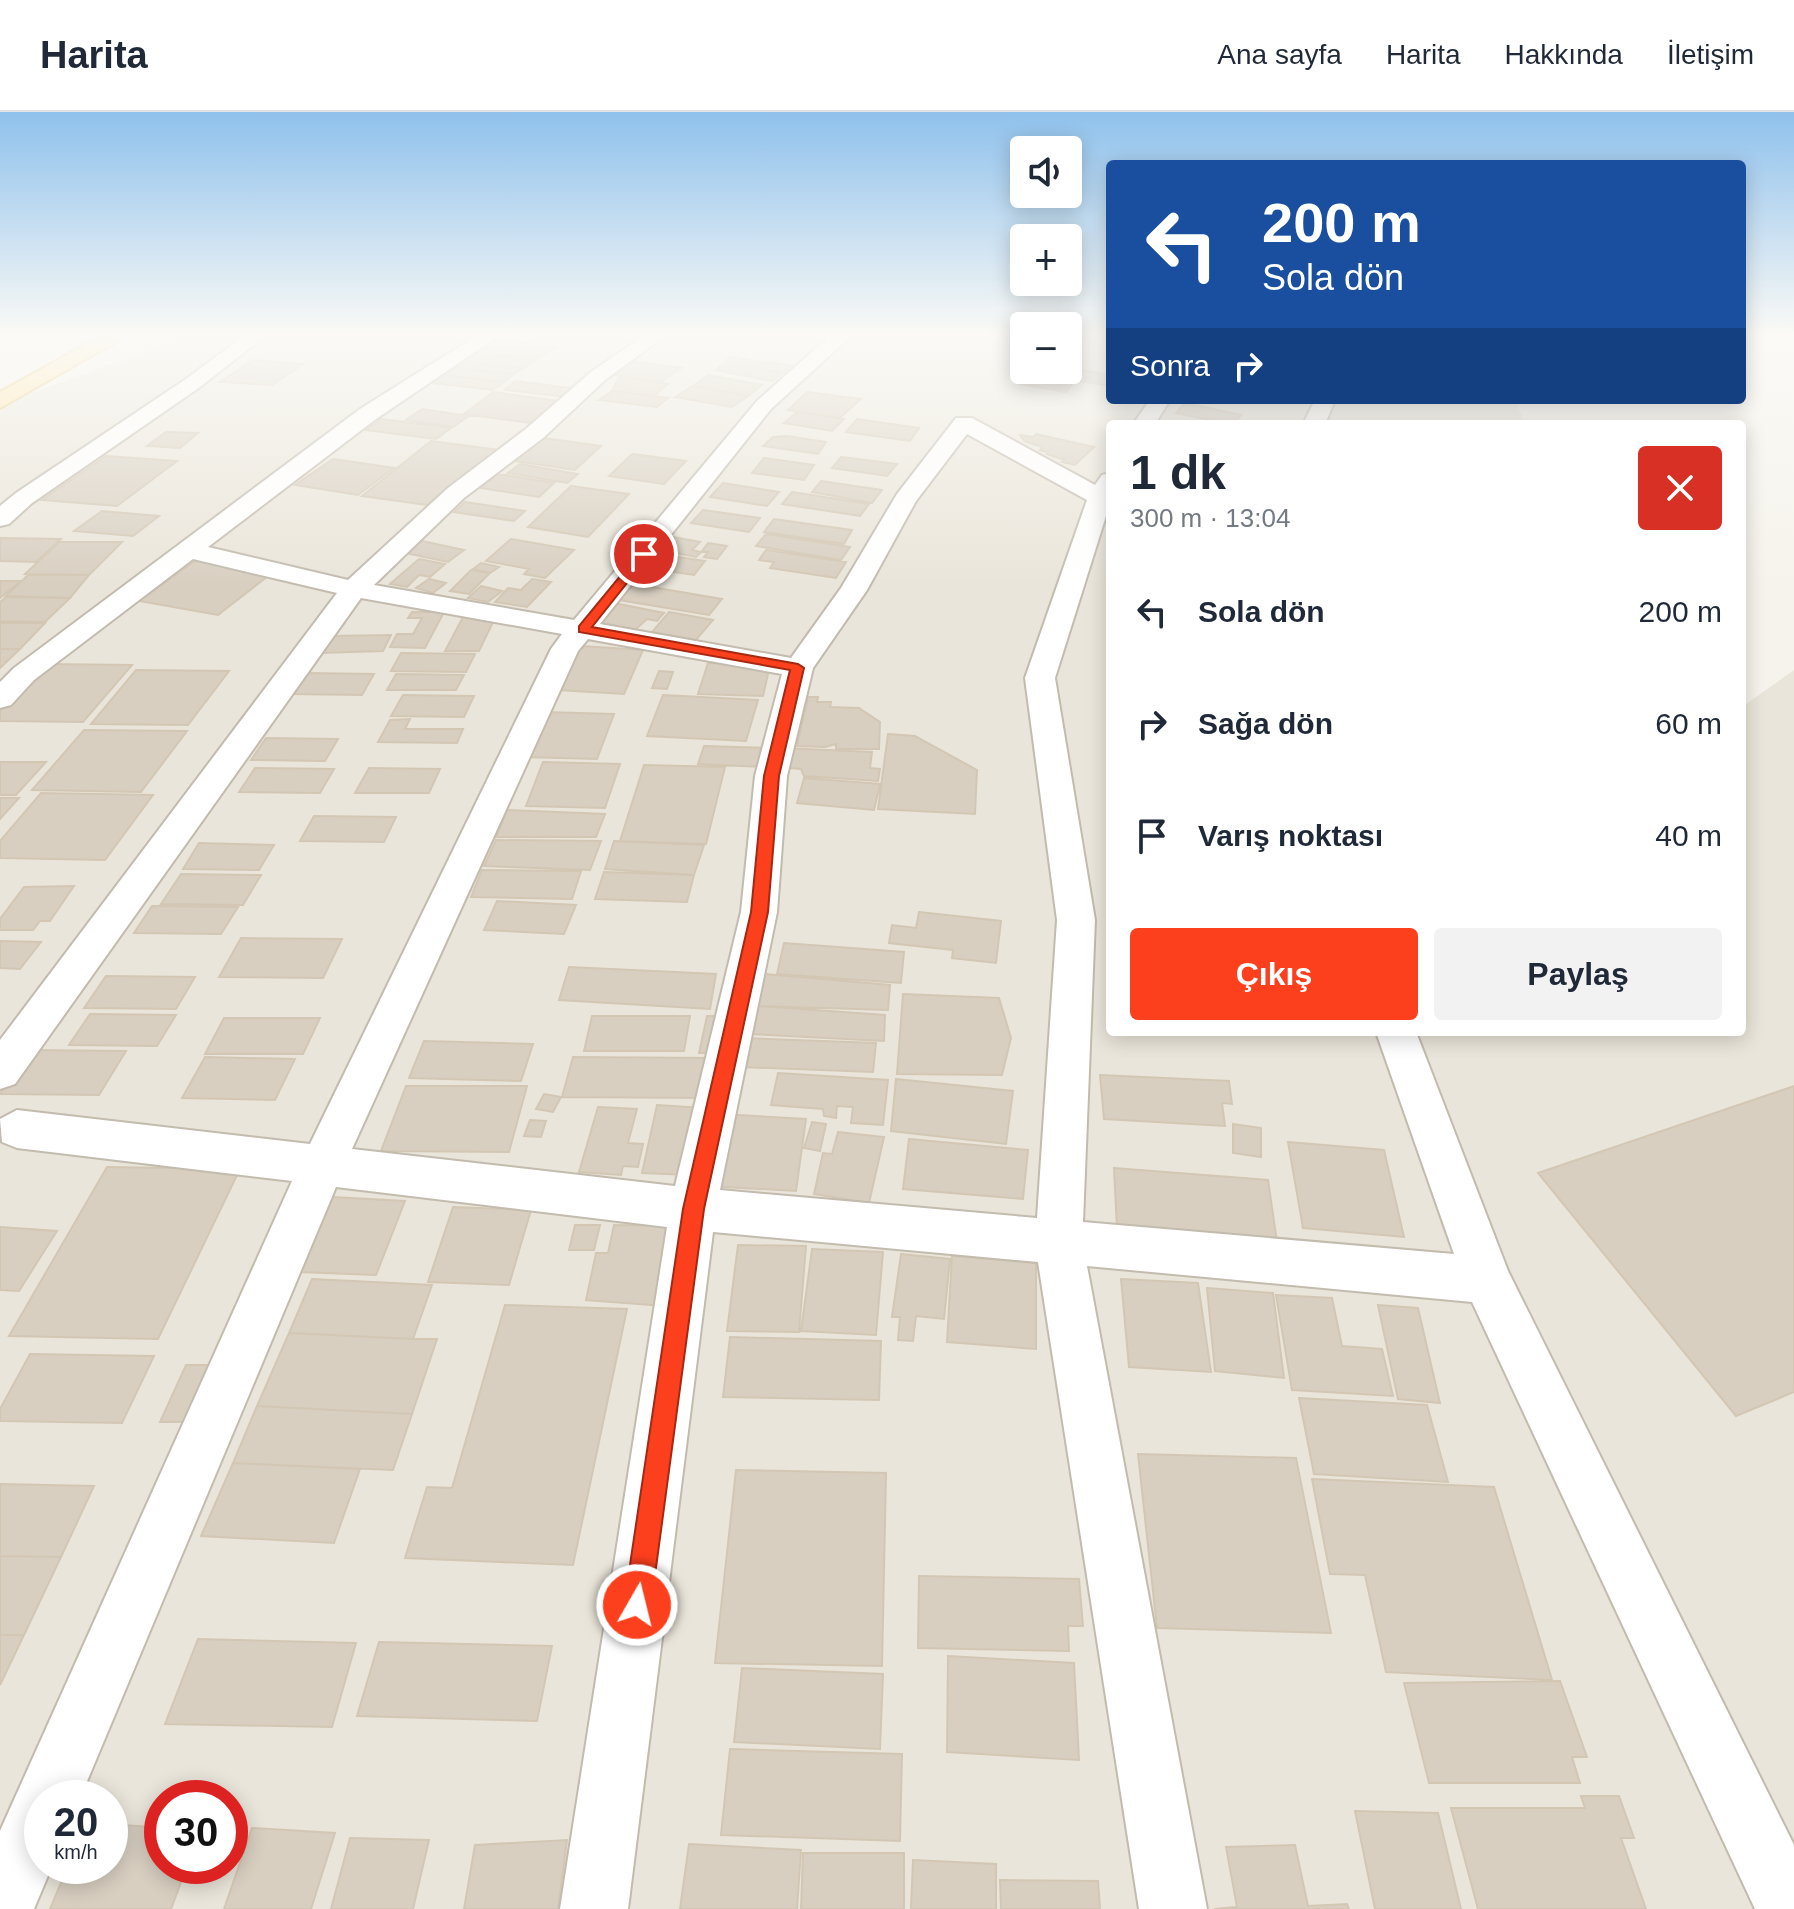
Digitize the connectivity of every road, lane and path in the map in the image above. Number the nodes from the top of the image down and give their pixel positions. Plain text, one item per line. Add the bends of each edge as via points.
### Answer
1 (140, 419) edge
2 (362, 419) edge
3 (551, 419) edge
4 (753, 419) edge
5 (1105, 489) edge
6 (0, 519) edge
7 (188, 550) junction
8 (354, 589) junction
9 (584, 629) junction
10 (798, 668) junction
11 (0, 699) edge
12 (1397, 1036) edge
13 (0, 1072) edge
14 (6, 1136) edge
15 (323, 1163) junction
16 (693, 1209) junction
17 (1059, 1243) junction
18 (1487, 1280) junction
19 (56, 1780) edge
20 (24, 1854) edge
21 (0, 1909) edge
22 (594, 1909) edge
23 (1173, 1909) edge
24 (1790, 1909) edge

1 - 6 street
2 - 7 street
3 - 8 street via 456,493
4 - 9 street
5 - 10 street via 964,423 905,499 854,590
5 - 17 street via 1040,678 1076,920
7 - 8 street
7 - 11 street via 24,674
8 - 9 street
8 - 13 street
9 - 10 street
9 - 15 street via 565,649
10 - 16 street via 771,776 759,912
12 - 18 street
14 - 15 street
15 - 16 street
15 - 19 street
16 - 17 street
16 - 22 street
17 - 18 street
17 - 23 street
18 - 24 street
20 - 21 street

